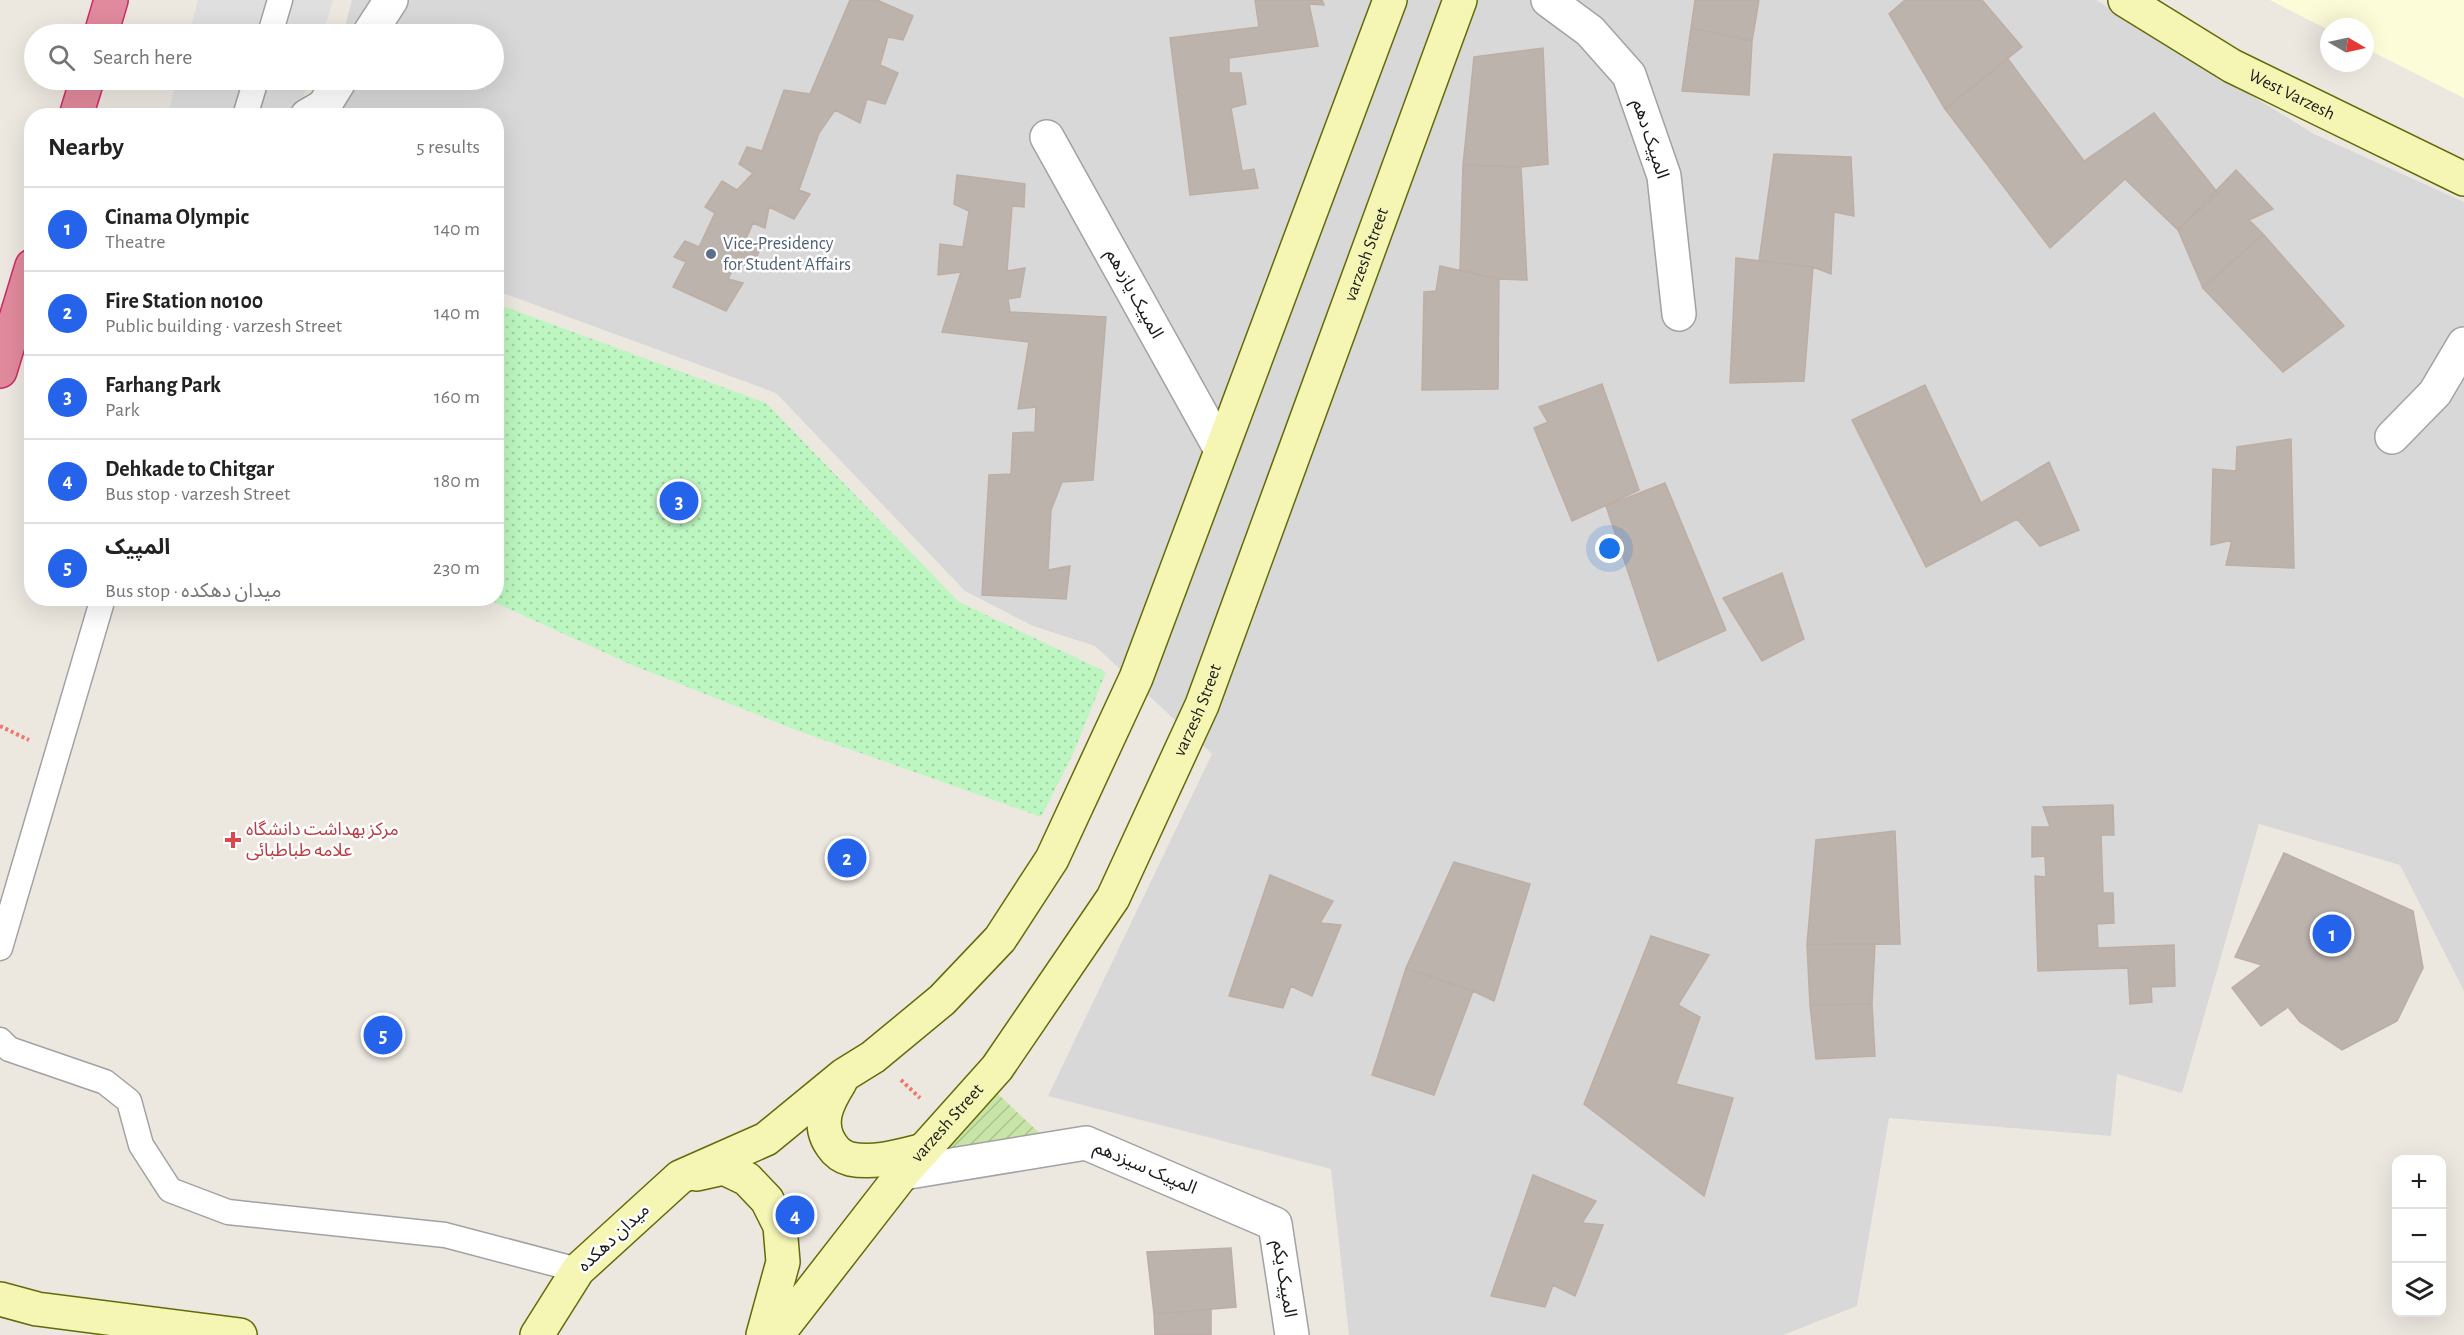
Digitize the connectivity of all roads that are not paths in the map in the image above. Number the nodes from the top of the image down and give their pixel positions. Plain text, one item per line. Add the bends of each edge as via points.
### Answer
1 (111, 0) edge
2 (280, 0) edge
3 (391, 0) edge
4 (1390, 0) edge
5 (1460, 0) edge
6 (1548, 0) edge
7 (2124, 0) edge
8 (103, 24) edge
9 (273, 24) edge
10 (375, 24) edge
11 (84, 90) edge
12 (253, 90) edge
13 (334, 90) edge
14 (78, 108) edge
15 (248, 108) edge
16 (321, 108) edge
17 (1047, 137) dead end
18 (2464, 179) edge
19 (24, 292) edge
20 (1679, 314) dead end
21 (2464, 344) edge
22 (0, 371) edge
23 (2392, 437) dead end
24 (1221, 450) junction
25 (101, 606) edge
26 (0, 948) edge
27 (0, 1040) edge
28 (844, 1075) junction
29 (914, 1162) junction
30 (680, 1177) junction
31 (1275, 1224) joint
32 (578, 1270) junction
33 (0, 1299) edge
34 (240, 1335) edge
35 (537, 1335) edge
36 (763, 1335) edge
37 (777, 1335) edge
38 (1292, 1335) edge

1 - 8 highway
2 - 9 lane
3 - 10 street
4 - 24 main road
5 - 29 main road, varzesh Street via 1202,705 1113,898 997,1068
6 - 20 street, المپیک دهم via 1590,31 1629,75 1664,176
7 - 18 main road, West Varzesh via 2232,66
11 - 14 highway
12 - 15 lane
13 - 16 street
17 - 24 street, المپیک یازدهم
19 - 22 highway
21 - 23 street via 2435,393
24 - 28 main road via 1136,678 1052,858 999,939 942,1000 873,1057
25 - 26 lane
27 - 32 lane via 9,1049 105,1082 129,1101 141,1145 170,1190 228,1212 445,1235
28 - 29 main road via 828,1100 823,1119 826,1137 835,1151 848,1159
28 - 30 main road via 766,1139
29 - 31 street, المپیک سیزدهم via 1086,1143
29 - 37 main road, varzesh Street
30 - 32 main road, میدان دهکده
30 - 36 main road via 724,1168 747,1179 767,1200 780,1226 783,1262
31 - 38 street, المپیک یکم
32 - 35 main road, میدان دهکده
33 - 34 main road via 37,1309

